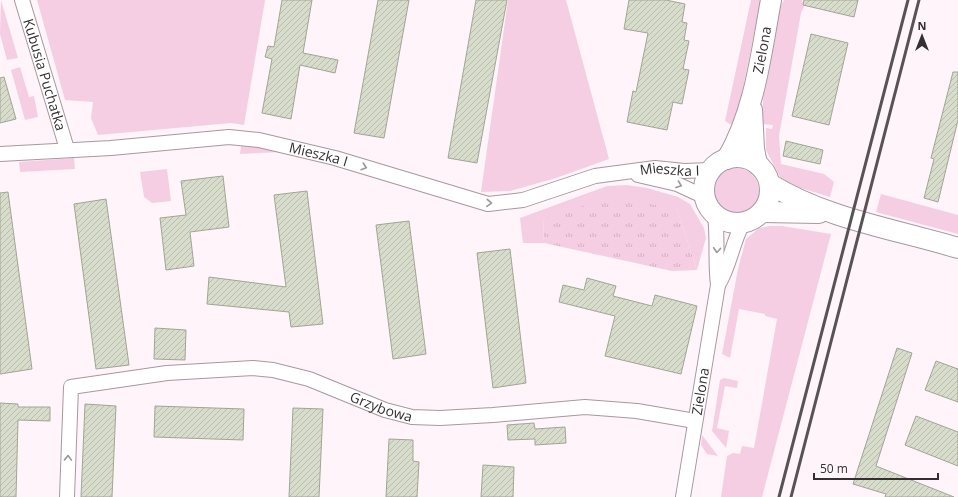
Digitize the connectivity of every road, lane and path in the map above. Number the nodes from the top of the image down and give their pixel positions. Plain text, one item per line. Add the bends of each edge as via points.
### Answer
1 (22, 0) edge
2 (770, 0) edge
3 (752, 100) junction
4 (68, 149) junction
5 (0, 154) edge
6 (719, 164) junction
7 (757, 164) junction
8 (628, 173) junction
9 (770, 184) junction
10 (705, 197) junction
11 (763, 212) junction
12 (829, 213) junction
13 (715, 215) junction
14 (743, 223) junction
15 (958, 248) edge
16 (718, 285) junction
17 (695, 421) junction
18 (67, 497) edge
19 (683, 497) edge

1 - 4 street, Kubusia Puchatka
2 - 3 main road, Zielona
3 - 6 main road, Zielona via 734,146
3 - 7 main road, Zielona
4 - 5 street, Mieszka I
4 -> 8 street, Mieszka I via 111,148 230,137 259,140 335,158 488,204 523,200 595,176
6 - 7 main road via 740,157
6 - 8 street, Mieszka I via 684,171 656,168
6 - 10 main road via 705,183
7 - 9 main road via 764,171
8 -> 10 street, Mieszka I via 677,184
9 - 11 main road via 770,196
9 - 12 main road
10 - 13 main road via 708,207
11 - 12 main road
11 - 14 main road
12 - 15 main road
13 - 14 main road via 725,221
13 -> 16 street, Zielona via 715,265
14 - 16 street, Zielona via 731,252 727,271
16 - 17 street, Zielona
18 -> 17 street, Grzybowa via 71,387 167,373 253,368 283,372 309,379 385,410 412,417 440,418 585,407 637,411
17 - 19 street, Zielona

